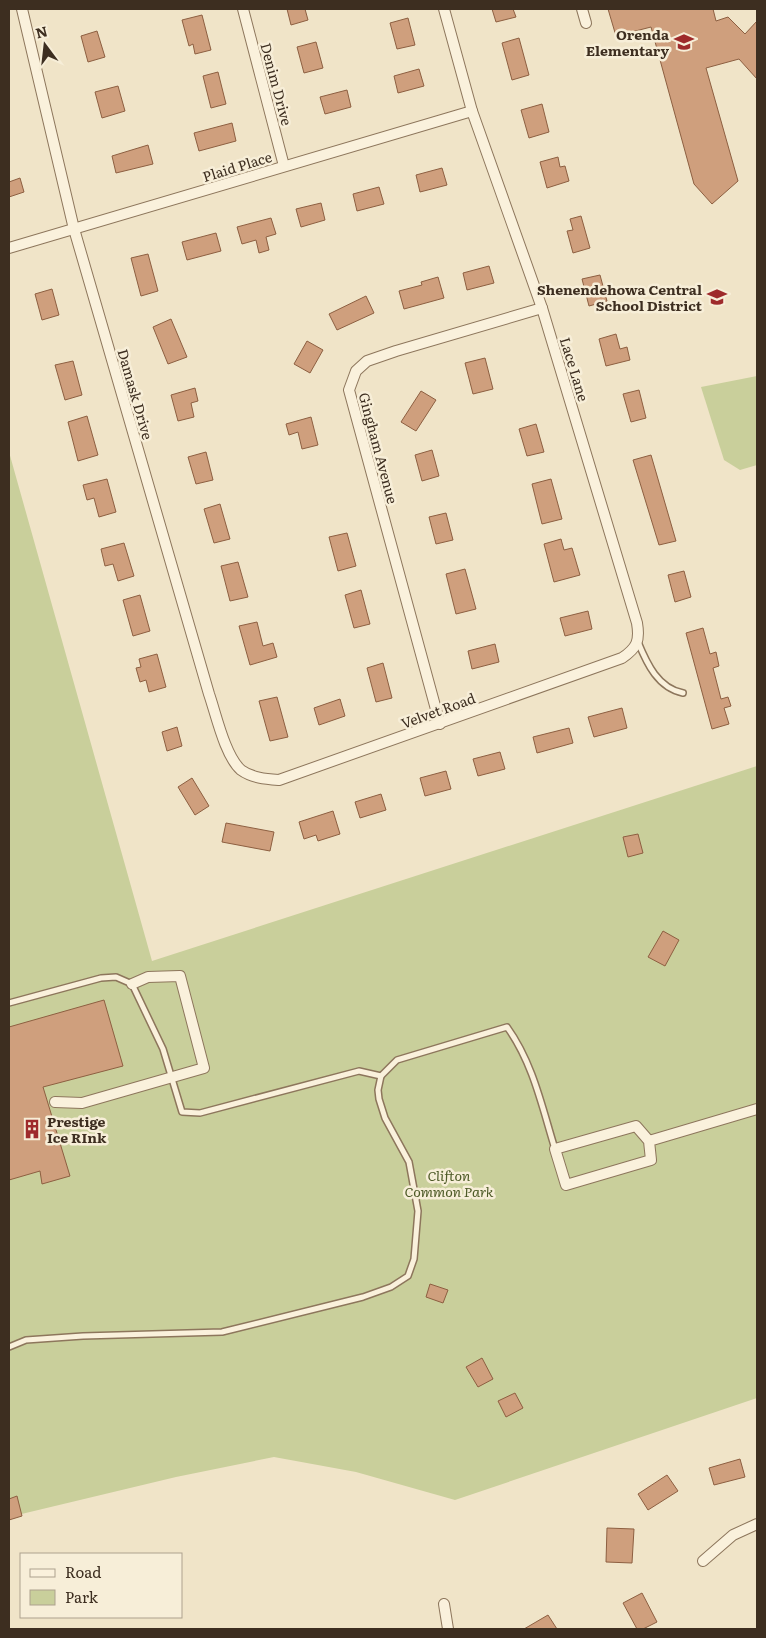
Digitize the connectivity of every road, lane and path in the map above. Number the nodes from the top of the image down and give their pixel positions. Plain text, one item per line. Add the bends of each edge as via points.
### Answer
1 (22, 9) edge
2 (243, 9) edge
3 (444, 9) edge
4 (582, 9) edge
5 (586, 23) dead end
6 (472, 111) junction
7 (284, 166) junction
8 (74, 229) junction
9 (9, 248) edge
10 (542, 308) junction
11 (638, 642) junction
12 (684, 693) dead end
13 (440, 724) junction
14 (251, 775) joint
15 (132, 984) junction
16 (9, 1002) edge
17 (381, 1076) junction
18 (172, 1079) junction
19 (55, 1102) dead end
20 (757, 1109) edge
21 (649, 1141) junction
22 (555, 1149) junction
23 (9, 1347) edge
24 (757, 1524) edge
25 (703, 1561) dead end
26 (444, 1604) dead end
27 (448, 1629) edge

1 - 8 street, Damask Drive
2 - 7 street, Denim Drive
3 - 6 street, Lace Lane
4 - 5 street
6 - 7 street, Plaid Place
6 - 10 street, Lace Lane
7 - 8 street, Plaid Place
8 - 9 street, Plaid Place
8 - 14 street, Damask Drive via 209,694 230,752 240,769
10 - 11 street, Lace Lane via 637,623
10 - 13 street, Gingham Avenue via 367,361 356,371 349,390
11 - 12 lane via 647,664 661,681 673,691
11 - 13 street, Velvet Road via 632,652 622,658
13 - 14 street, Velvet Road via 279,780
15 - 16 lane via 116,977 101,978
15 - 18 lane
15 - 18 street via 148,977 180,976 204,1068
17 - 18 lane via 359,1071 200,1113 182,1112
17 - 22 lane via 397,1060 507,1027 520,1044 529,1065
17 - 23 lane via 379,1099 385,1118 409,1162 418,1211 414,1259 408,1276 391,1288 363,1297 222,1332 26,1340
18 - 19 street via 82,1104
20 - 21 street
21 - 22 street via 636,1126
21 - 22 street via 651,1160 566,1185
24 - 25 street via 733,1534
26 - 27 street

